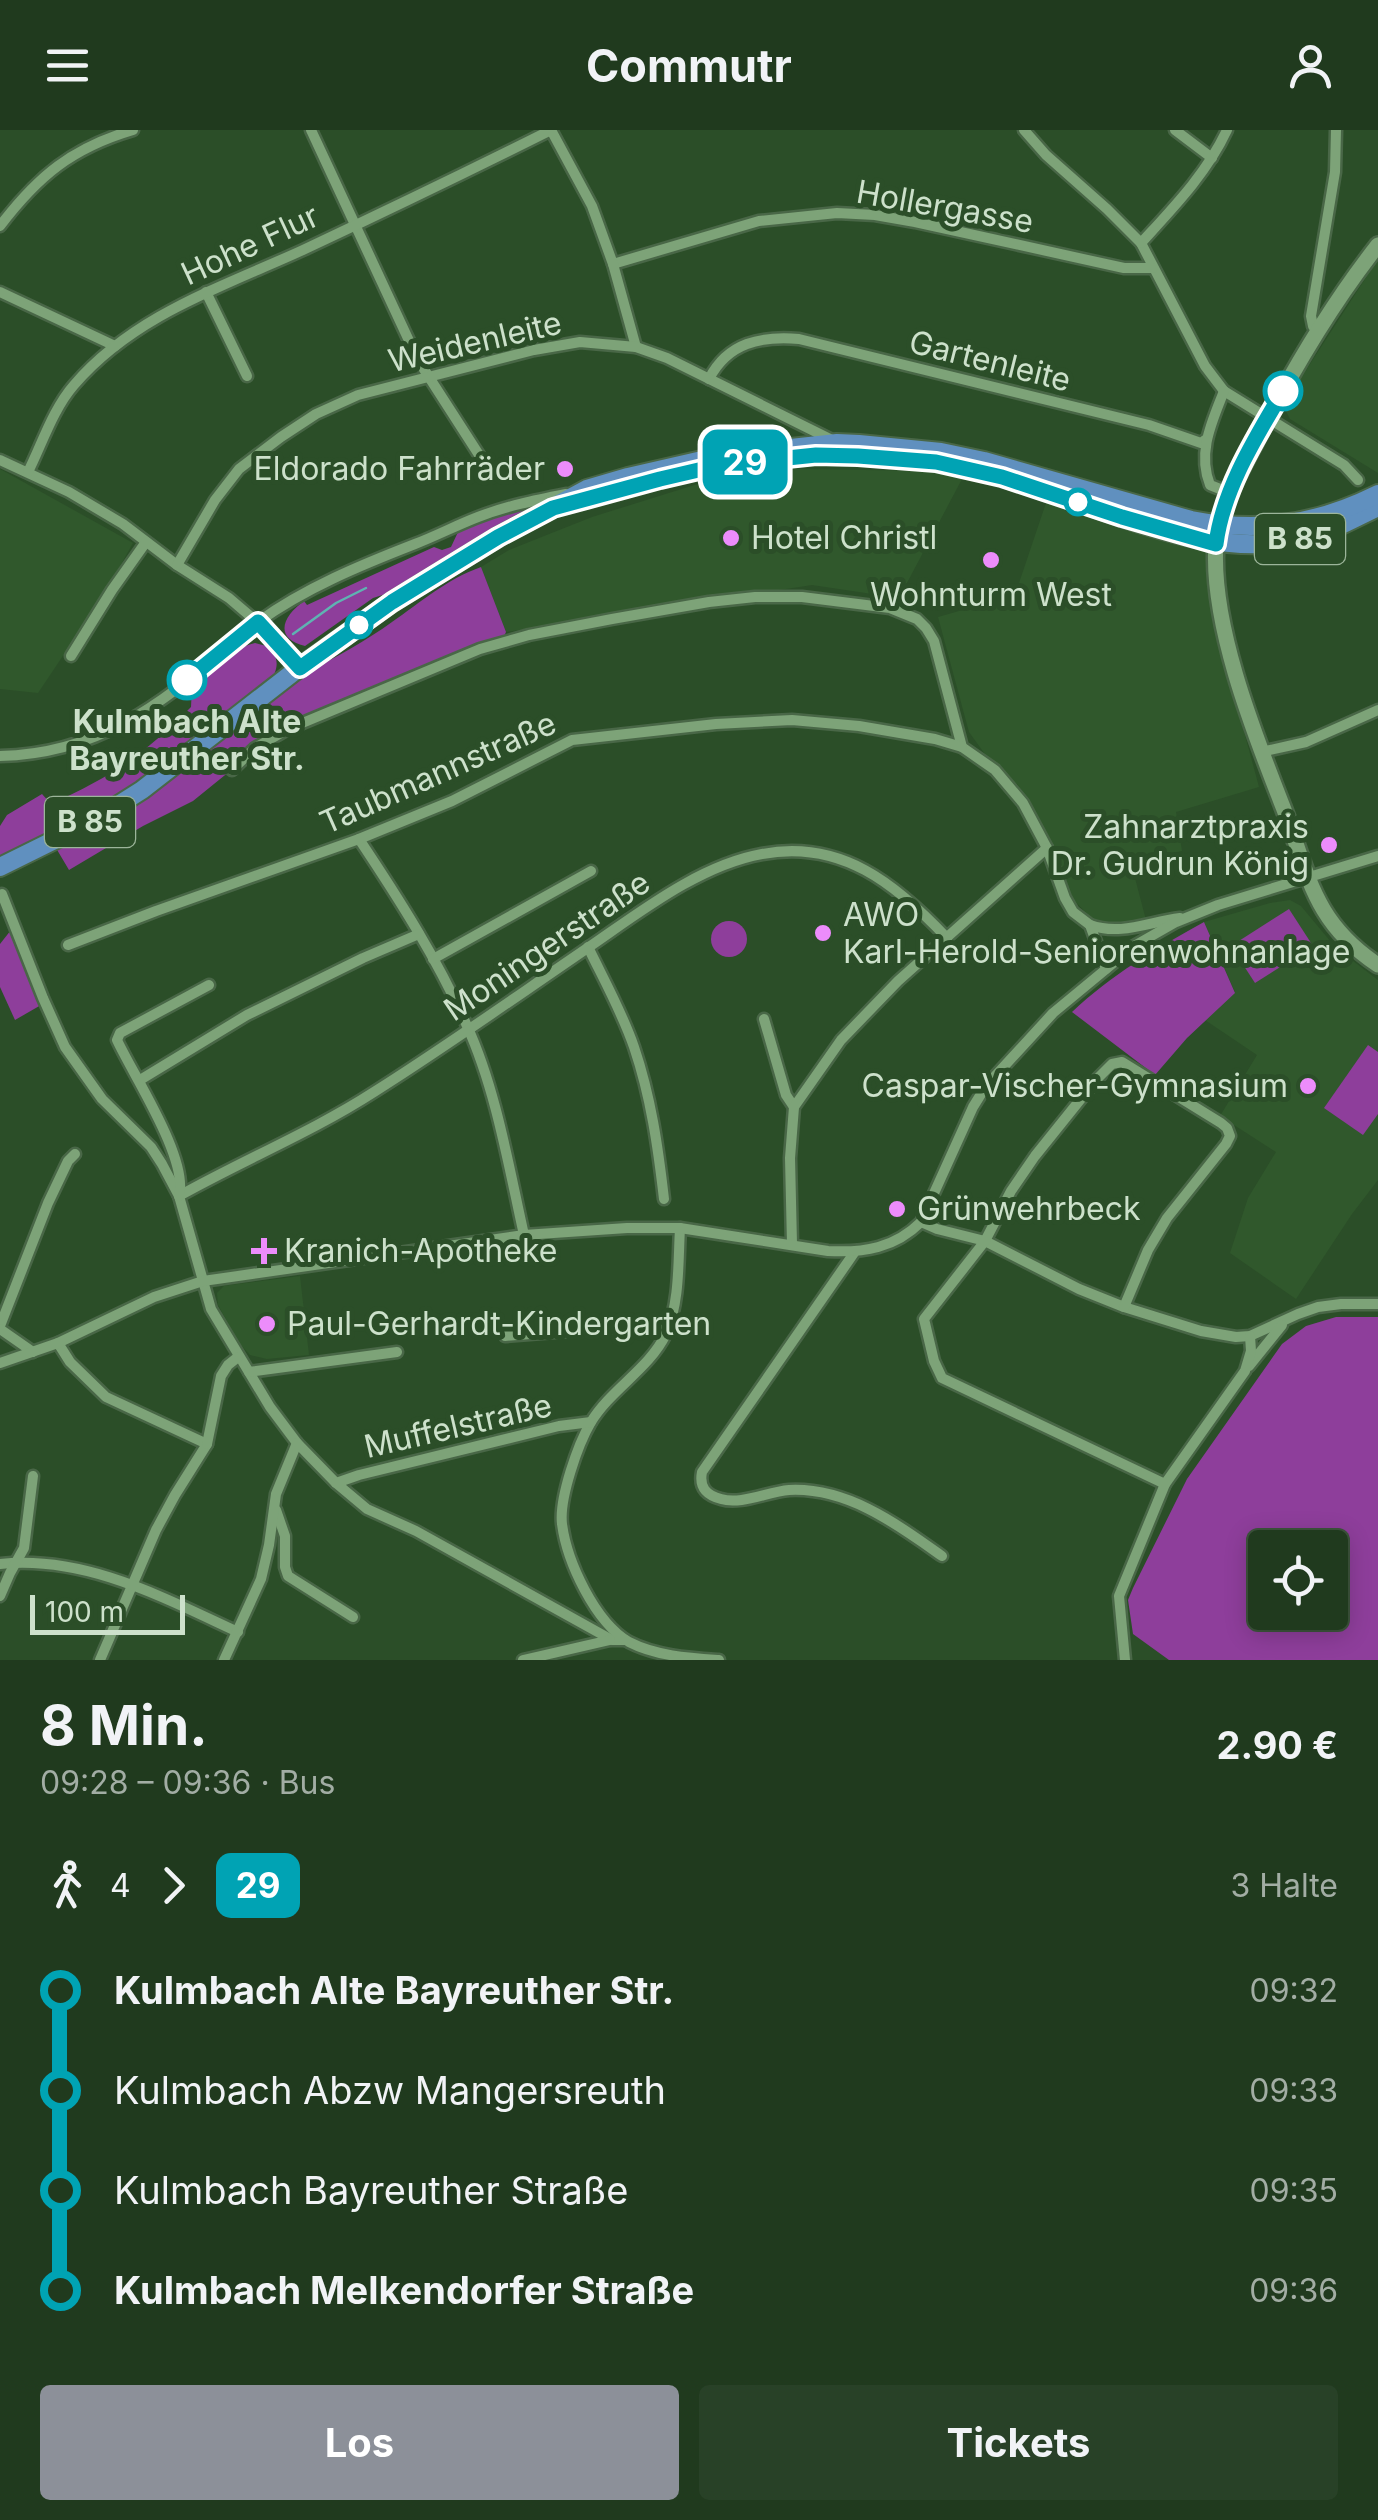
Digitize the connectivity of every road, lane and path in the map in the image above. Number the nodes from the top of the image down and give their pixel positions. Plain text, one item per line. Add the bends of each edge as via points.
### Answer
1 (133, 130) edge
2 (311, 130) edge
3 (551, 130) edge
4 (1024, 130) edge
5 (1175, 130) edge
6 (1227, 130) edge
7 (1336, 130) edge
8 (1212, 158) junction
9 (355, 224) junction
10 (0, 226) edge
11 (1142, 243) junction
12 (1378, 245) edge
13 (613, 264) junction
14 (1152, 268) junction
15 (0, 292) edge
16 (206, 292) junction
17 (1318, 333) junction
18 (115, 346) junction
19 (636, 347) junction
20 (247, 376) dead end
21 (429, 378) junction
22 (709, 379) junction
23 (1224, 391) junction
24 (1268, 417) junction
25 (1205, 440) junction
26 (837, 443) junction
27 (0, 460) edge
28 (482, 461) dead end
29 (28, 472) junction
30 (1358, 480) dead end
31 (587, 489) junction
32 (1230, 493) junction
33 (1378, 494) edge
34 (1378, 507) edge
35 (553, 508) junction
36 (1218, 534) junction
37 (146, 542) junction
38 (177, 565) junction
39 (258, 622) junction
40 (71, 656) dead end
41 (300, 668) junction
42 (1378, 710) edge
43 (962, 747) junction
44 (1261, 752) junction
45 (0, 756) edge
46 (232, 770) dead end
47 (359, 839) junction
48 (1047, 848) junction
49 (1378, 856) edge
50 (2, 866) edge
51 (591, 871) dead end
52 (1307, 879) junction
53 (1, 892) edge
54 (1190, 916) junction
55 (1090, 925) junction
56 (419, 934) junction
57 (947, 938) junction
58 (68, 945) dead end
59 (588, 948) junction
60 (433, 959) junction
61 (1378, 965) edge
62 (1106, 969) junction
63 (209, 985) dead end
64 (764, 1019) dead end
65 (468, 1028) junction
66 (140, 1080) junction
67 (794, 1106) junction
68 (75, 1154) dead end
69 (179, 1196) junction
70 (664, 1199) dead end
71 (922, 1222) junction
72 (680, 1228) junction
73 (524, 1235) junction
74 (985, 1242) junction
75 (792, 1244) junction
76 (854, 1253) junction
77 (203, 1280) junction
78 (1378, 1304) edge
79 (1124, 1307) junction
80 (1290, 1318) junction
81 (670, 1322) junction
82 (0, 1328) edge
83 (505, 1336) dead end
84 (1250, 1336) junction
85 (58, 1343) junction
86 (33, 1352) junction
87 (397, 1352) dead end
88 (238, 1357) junction
89 (0, 1363) edge
90 (1245, 1371) junction
91 (248, 1372) junction
92 (591, 1422) junction
93 (296, 1443) junction
94 (208, 1444) junction
95 (33, 1476) dead end
96 (336, 1483) junction
97 (1165, 1484) junction
98 (276, 1509) junction
99 (942, 1556) dead end
100 (16, 1562) junction
101 (0, 1564) edge
102 (132, 1584) junction
103 (0, 1596) edge
104 (353, 1616) dead end
105 (238, 1632) junction
106 (612, 1640) junction
107 (626, 1640) junction
108 (100, 1660) edge
109 (224, 1660) edge
110 (523, 1660) edge
111 (719, 1660) edge
112 (1124, 1660) edge

1 - 10 street via 53,170
2 - 9 street
3 - 9 street, Hohe Flur
3 - 13 street via 592,206
4 - 11 street
5 - 8 street
6 - 8 street
7 - 17 street via 1311,316
8 - 11 street
9 - 16 street, Hohe Flur
9 - 21 street
11 - 14 street
12 - 17 street
13 - 14 street, Hollergasse via 759,221 837,213
13 - 19 street
14 - 23 street
15 - 18 street
16 - 18 street, Hohe Flur
16 - 20 street
17 - 24 street
18 - 29 street, Hohe Flur via 63,400
19 - 21 street, Weidenleite via 580,342
19 - 22 street, Weidenleite
21 - 28 street
21 - 38 street, Weidenleite via 358,396 280,436 214,500
22 - 25 street, Gartenleite via 743,344 800,340
22 - 26 street, Weidenleite
23 - 24 street
23 - 25 street
24 - 30 street
24 - 32 street
25 - 32 street via 1210,485
26 - 31 main road, B 85 via 724,455
26 - 36 main road, B 85 via 984,461 1191,520
27 - 29 street
29 - 37 street via 102,510
31 - 35 main road, B 85
31 - 39 street via 478,517 364,564
32 - 36 street
33 - 36 main road, B 85 via 1305,522
34 - 36 main road, B 85 via 1297,540 1264,544
35 - 36 main road, B 85 via 720,465 858,456 981,471 1122,517
35 - 41 main road, B 85 via 392,602
36 - 44 street via 1226,636
37 - 38 street
37 - 40 street
38 - 39 street
39 - 41 street
39 - 45 street via 128,723 80,744
41 - 50 main road, B 85 via 142,790
42 - 44 street via 1306,742
43 - 46 street via 934,641 916,619 846,601 755,597 480,649 272,736
43 - 47 street, Taubmannstraße via 792,720 572,740
43 - 48 street via 1010,785
44 - 52 street
47 - 56 street
47 - 58 street, Taubmannstraße
48 - 55 street via 1065,898
48 - 57 street
49 - 52 street
51 - 60 street
52 - 54 street
52 - 61 street via 1330,921
53 - 69 street via 65,1047 102,1099 151,1147
54 - 55 street via 1130,930
54 - 62 street
55 - 62 street
56 - 60 street
56 - 66 street via 247,1015
57 - 59 street, Moningerstraße via 917,906 857,864 792,851 724,864
57 - 67 street via 840,1040
59 - 65 street, Moningerstraße
59 - 70 street via 638,1059 656,1126
60 - 65 street
62 - 71 street via 1053,1013 986,1086
63 - 66 street via 120,1034 117,1040
64 - 67 street
65 - 69 street, Moningerstraße via 372,1094
65 - 73 street
66 - 69 street via 173,1155
67 - 75 street
68 - 82 street via 48,1204
69 - 77 street
71 - 74 street
71 - 76 street via 893,1242
72 - 73 street
72 - 75 street
72 - 81 street
73 - 77 street
74 - 79 street
74 - 79 street via 1036,1156 1096,1080 1122,1062 1221,1123 1230,1136 1148,1250
74 - 97 street via 924,1319 942,1378
75 - 76 street
76 - 99 street via 700,1483 726,1501 790,1490 841,1498 896,1523
77 - 85 street
77 - 88 street via 210,1308
78 - 80 street via 1341,1304
79 - 84 street via 1201,1331
80 - 84 street
80 - 90 street
81 - 83 street
81 - 92 street via 656,1351
82 - 86 street
84 - 90 street
85 - 86 street
85 - 94 street via 106,1396
86 - 89 street
87 - 91 street
88 - 91 street
88 - 94 street via 222,1376
90 - 97 street
91 - 93 street
92 - 96 street, Muffelstraße
92 - 107 street via 564,1496 562,1523 574,1569 606,1622
93 - 96 street
93 - 98 street
94 - 102 street via 174,1495
95 - 100 street via 24,1548
96 - 106 street via 368,1510
97 - 112 street via 1118,1596
98 - 104 street via 288,1576
98 - 105 street via 261,1579
100 - 101 street
100 - 102 street
100 - 103 street
102 - 105 street
102 - 108 street
105 - 109 street
106 - 107 street
106 - 110 street
107 - 111 street via 649,1651

